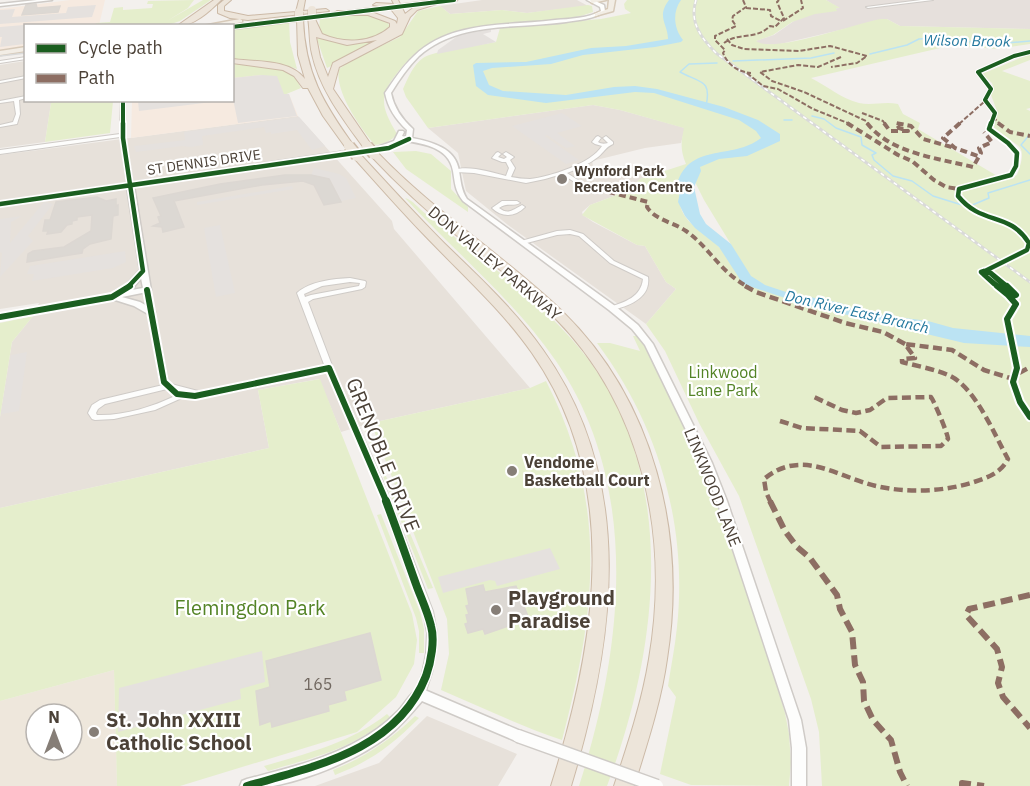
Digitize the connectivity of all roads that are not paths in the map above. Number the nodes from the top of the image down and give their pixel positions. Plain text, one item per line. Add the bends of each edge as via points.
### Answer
1 (50, 0) edge
2 (218, 0) edge
3 (228, 0) edge
4 (314, 0) edge
5 (414, 0) edge
6 (454, 0) edge
7 (593, 0) edge
8 (603, 0) edge
9 (612, 0) edge
10 (931, 0) edge
11 (301, 1) edge
12 (440, 2) junction
13 (395, 4) edge
14 (0, 5) edge
15 (376, 5) joint
16 (868, 7) dead end
17 (326, 11) junction
18 (206, 12) junction
19 (337, 13) junction
20 (312, 14) junction
21 (597, 15) junction
22 (184, 24) edge
23 (199, 24) edge
24 (207, 24) edge
25 (216, 24) edge
26 (234, 27) edge
27 (395, 35) junction
28 (24, 49) edge
29 (0, 53) edge
30 (24, 56) edge
31 (0, 60) edge
32 (234, 61) edge
33 (24, 77) edge
34 (0, 82) edge
35 (312, 90) junction
36 (329, 90) junction
37 (24, 97) edge
38 (16, 99) junction
39 (0, 102) edge
40 (123, 102) edge
41 (404, 125) junction
42 (0, 126) edge
43 (122, 135) junction
44 (400, 138) junction
45 (598, 138) dead end
46 (410, 139) junction
47 (362, 150) junction
48 (0, 153) edge
49 (340, 154) tunnel mouth
50 (498, 154) dead end
51 (456, 170) junction
52 (562, 172) junction
53 (508, 177) junction
54 (129, 185) junction
55 (582, 185) dead end
56 (79, 192) junction
57 (133, 200) junction
58 (0, 204) edge
59 (499, 212) junction
60 (491, 220) junction
61 (523, 242) junction
62 (143, 271) junction
63 (147, 290) junction
64 (112, 297) junction
65 (304, 301) junction
66 (612, 308) junction
67 (151, 312) junction
68 (0, 317) edge
69 (329, 368) junction
70 (168, 386) junction
71 (201, 394) junction
72 (182, 396) junction
73 (420, 694) junction
74 (272, 782) edge
75 (247, 786) edge
76 (561, 786) edge
77 (624, 786) edge
78 (657, 786) edge
79 (799, 786) edge

1 - 14 street
2 - 18 highway
2 - 22 highway
3 - 17 highway via 221,5 220,12 236,17
4 - 20 highway, DON VALLEY PARKWAY
5 - 13 main road
6 - 12 main road
7 - 8 main road
7 - 21 street via 602,6 603,11
9 - 21 main road via 611,10
10 - 16 street
11 - 35 highway, DON VALLEY PARKWAY via 299,44
12 - 13 main road
12 - 27 highway via 410,13
13 - 15 highway
13 - 19 main road
13 - 27 highway via 401,17
15 - 17 main road
17 - 25 main road
18 - 23 highway
18 - 24 highway
19 - 20 highway via 380,16 393,22 394,27 381,37 341,41 319,34
19 - 26 main road
20 - 36 highway, DON VALLEY PARKWAY via 316,57
21 - 41 street via 475,27 425,48 388,93
27 - 36 highway via 336,65
28 - 29 main road
30 - 31 main road
32 - 35 highway via 292,70
33 - 34 street
35 - 47 highway, DON VALLEY PARKWAY via 333,126
36 - 47 highway, DON VALLEY PARKWAY
37 - 38 street
38 - 39 street
38 - 42 street via 18,118 15,123
40 - 43 street
41 - 44 street
41 - 46 street via 410,129
43 - 48 street
43 - 54 street
44 - 46 street, LINKWOOD LANE
44 - 46 street via 372,150
45 - 52 street via 597,144 606,142 603,151
46 - 51 street, LINKWOOD LANE via 446,152
47 - 76 highway, DON VALLEY PARKWAY via 539,353 560,387 593,470 603,564 600,620 577,741
47 - 77 highway, DON VALLEY PARKWAY via 561,316 607,371 629,410 656,494 664,542 665,593 661,643 646,716
49 - 54 street, ST DENNIS DRIVE
50 - 53 street via 496,160 507,157 512,168
51 - 53 street
51 - 60 street, LINKWOOD LANE via 461,195
52 - 53 street via 531,181
52 - 55 street
54 - 56 street, ST DENNIS DRIVE
54 - 57 street
56 - 57 street via 112,191
56 - 58 street, ST DENNIS DRIVE
57 - 62 street
59 - 59 street via 495,208 498,204 520,205 510,213
59 - 60 street
60 - 61 street, LINKWOOD LANE
61 - 66 street, LINKWOOD LANE
61 - 66 street via 570,232 580,235 612,262 646,278 642,293 630,303
62 - 63 street
62 - 64 street via 130,286
63 - 64 street
63 - 67 street
64 - 67 street
64 - 68 street
65 - 65 street via 300,293 307,288 354,279 363,282 362,287
65 - 69 street
66 - 79 street, LINKWOOD LANE via 650,346 722,501 795,720
67 - 70 street
69 - 71 street, GRENOBLE DRIVE
69 - 73 street, GRENOBLE DRIVE via 382,489 428,611 433,648
70 - 71 street, GRENOBLE DRIVE
70 - 72 street
70 - 72 street, GRENOBLE DRIVE via 104,402 92,413 97,417 164,406
71 - 72 street, GRENOBLE DRIVE
73 - 74 street, GRENOBLE DRIVE via 397,723 358,750
73 - 78 street, bridge via 518,736
74 - 75 street, GRENOBLE DRIVE

